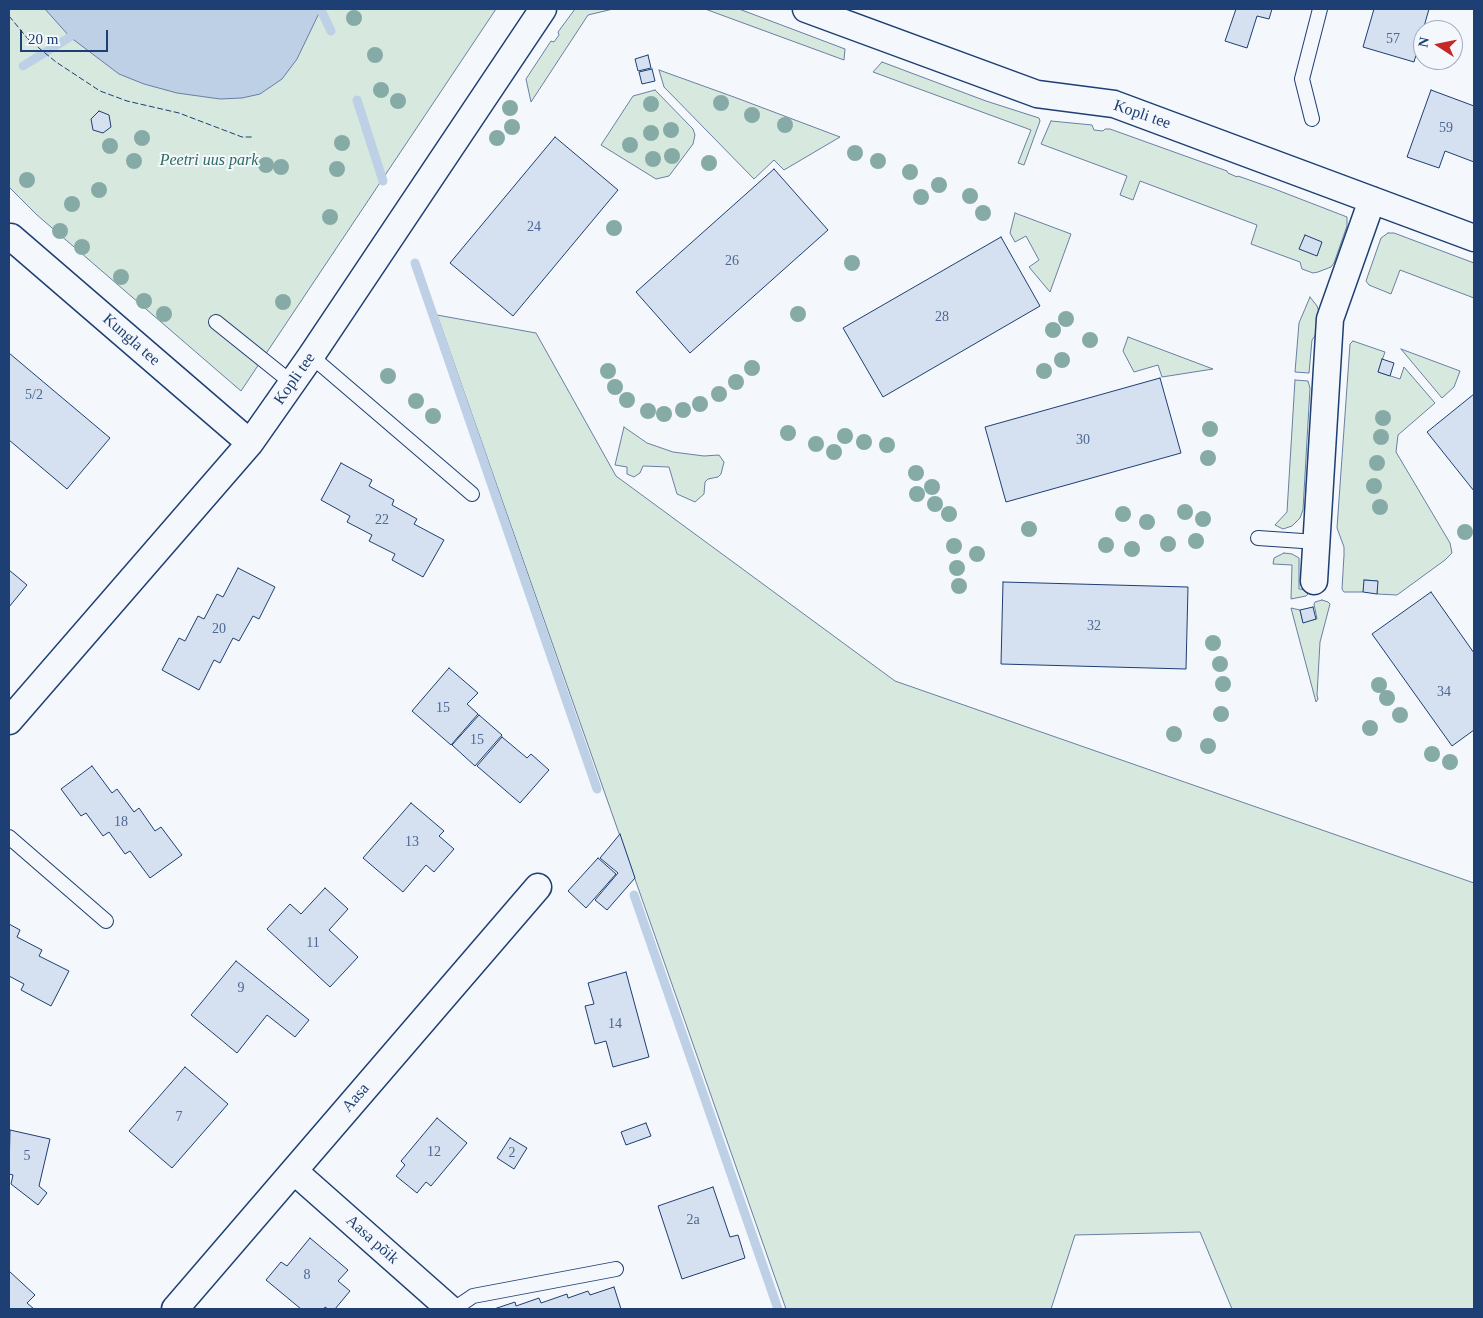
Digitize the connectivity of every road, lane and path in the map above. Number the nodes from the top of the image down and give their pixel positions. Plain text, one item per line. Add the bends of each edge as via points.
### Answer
1 (543, 9) edge
2 (806, 9) edge
3 (1320, 9) edge
4 (1312, 119) dead end
5 (1372, 200) junction
6 (11, 236) dead end
7 (1474, 238) edge
8 (216, 322) dead end
9 (311, 356) junction
10 (292, 383) junction
11 (250, 442) junction
12 (472, 494) dead end
13 (1258, 538) dead end
14 (1316, 542) junction
15 (1314, 581) dead end
16 (9, 721) edge
17 (9, 837) edge
18 (538, 887) dead end
19 (106, 921) dead end
20 (294, 1171) junction
21 (616, 1270) dead end
22 (175, 1309) edge
23 (450, 1309) edge
24 (454, 1309) edge

1 - 9 street, Kopli tee
2 - 5 street, Kopli tee via 1037,94 1114,104
3 - 4 lane via 1302,79
5 - 7 street, Kopli tee
5 - 14 street via 1330,319
6 - 11 street, Kungla tee
8 - 10 lane
9 - 10 street, Kopli tee
9 - 12 lane
10 - 11 street, Kopli tee
11 - 16 street, Kopli tee
13 - 14 lane
14 - 15 street
17 - 19 lane
18 - 20 street, Aasa
20 - 22 street, Aasa
20 - 23 street, Aasa põik
21 - 24 lane via 473,1296

